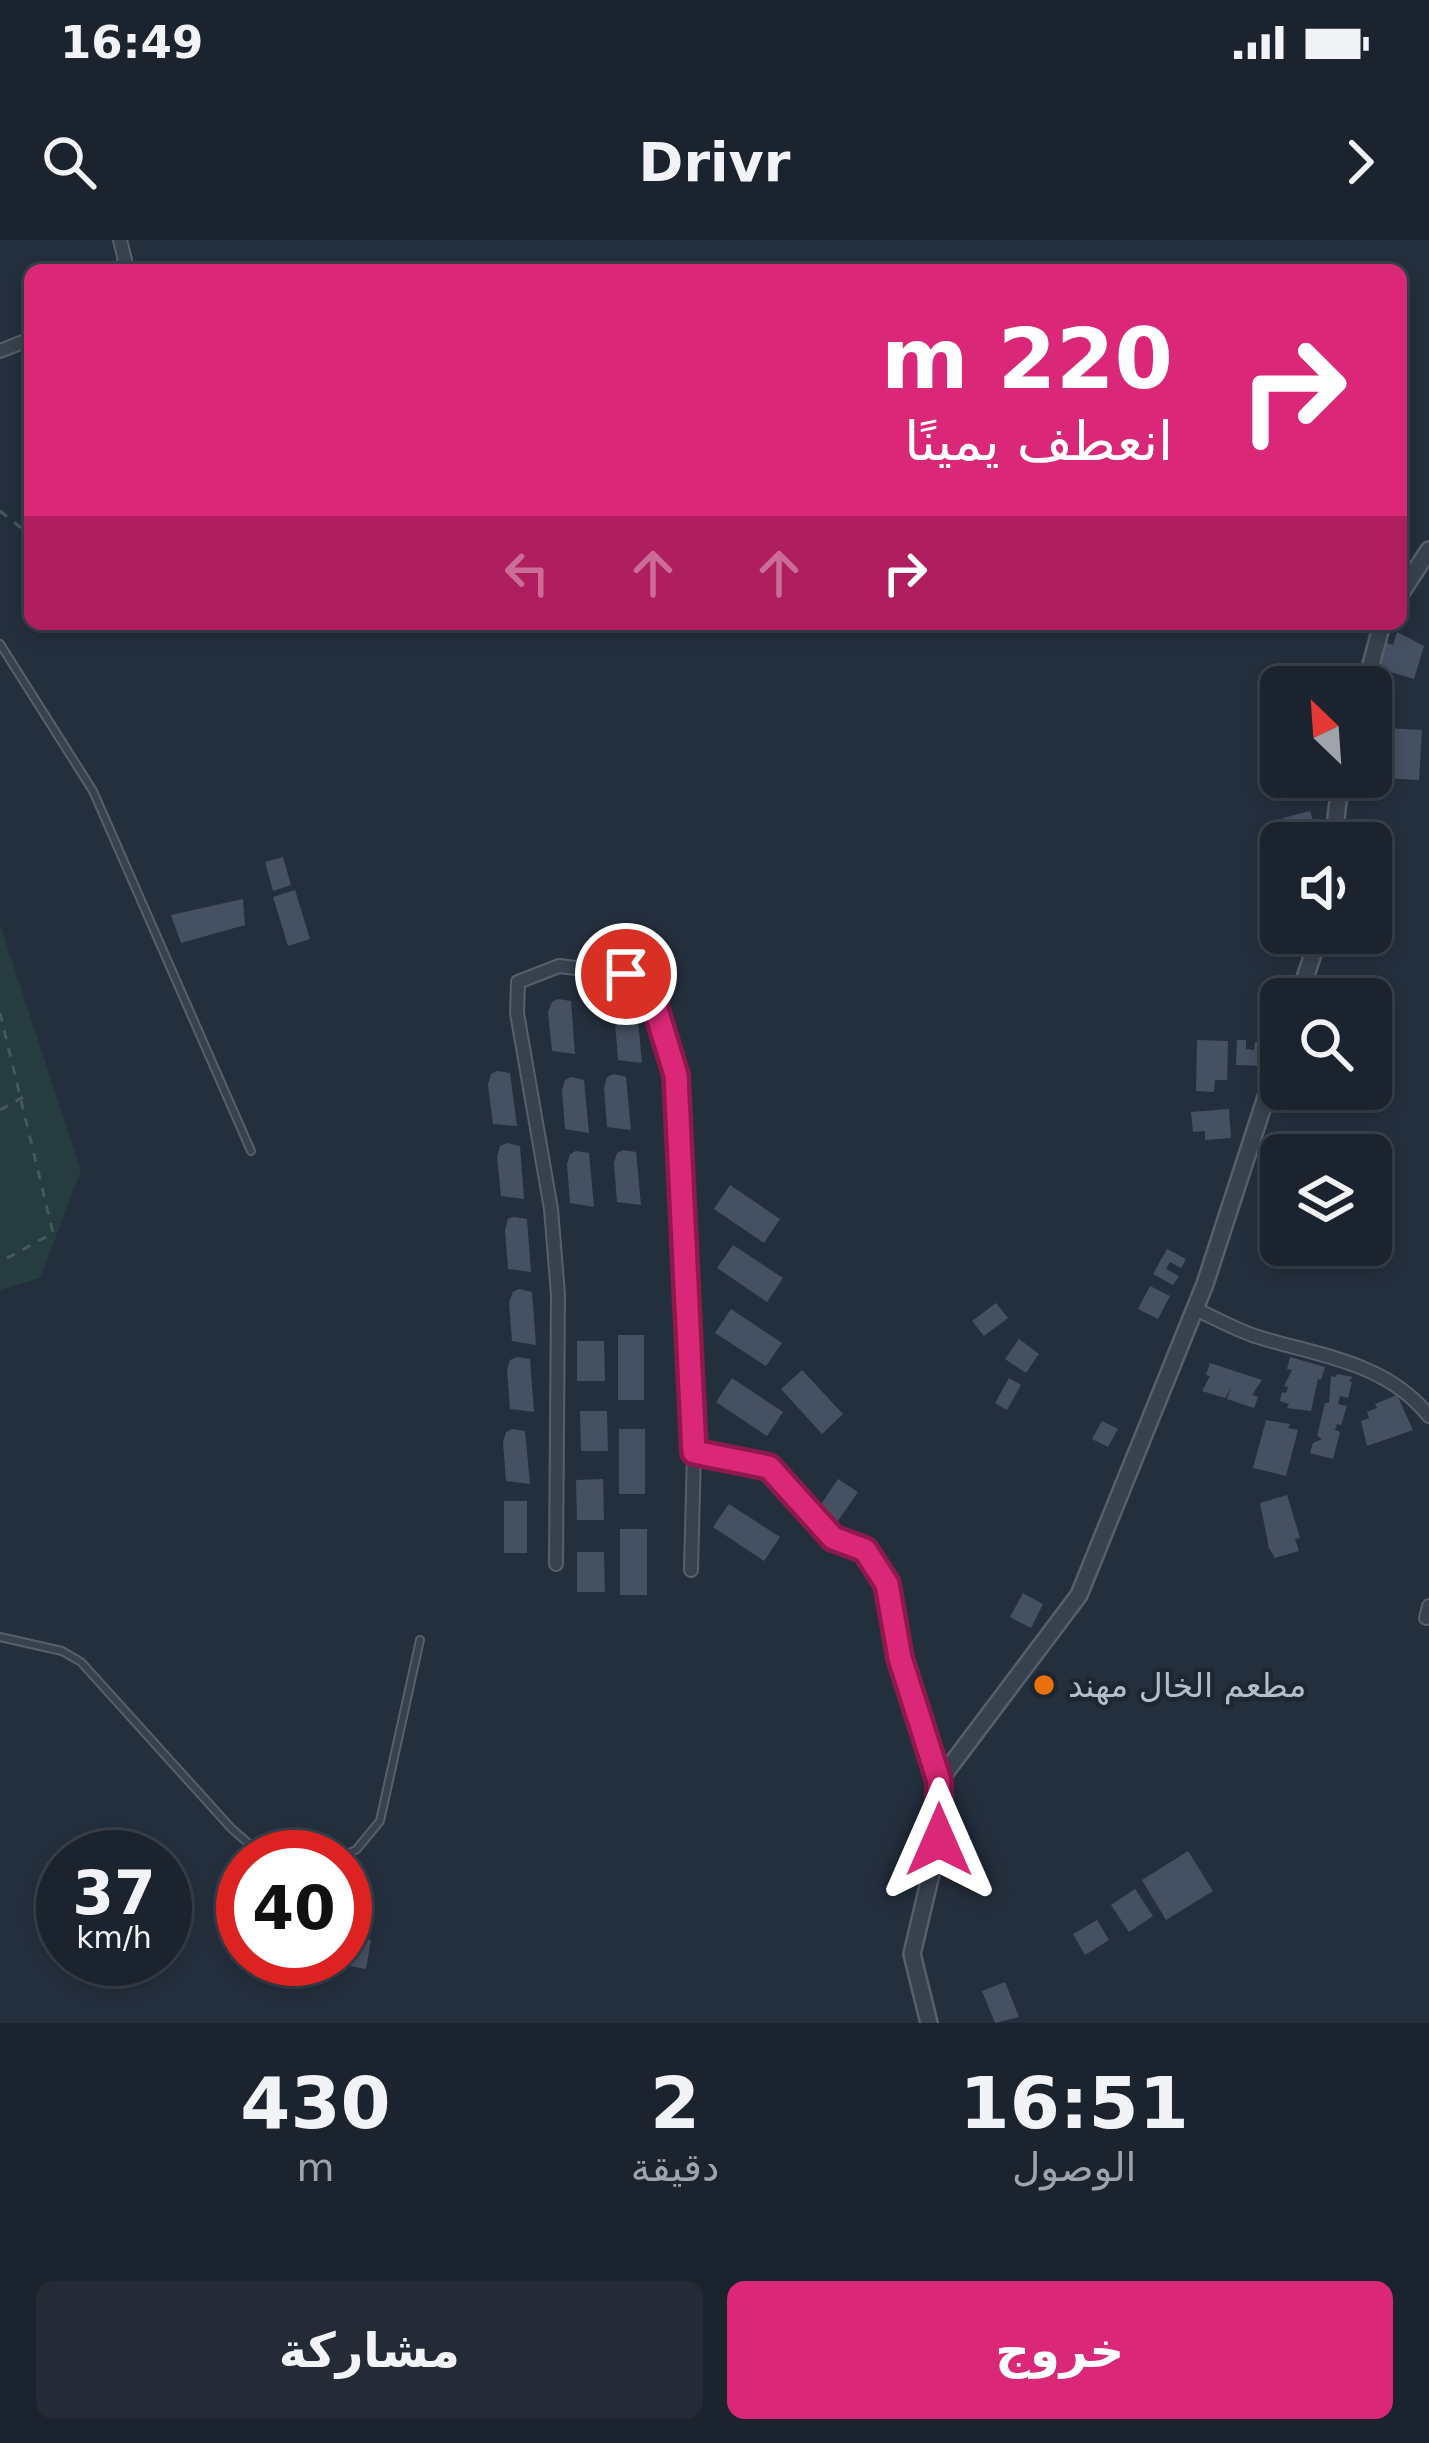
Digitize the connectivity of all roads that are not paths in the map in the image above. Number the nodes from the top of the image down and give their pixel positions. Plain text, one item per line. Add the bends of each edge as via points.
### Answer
1 (1429, 550) edge
2 (1407, 584) edge
3 (1380, 630) edge
4 (0, 644) edge
5 (1371, 666) edge
6 (1262, 1110) edge
7 (251, 1151) dead end
8 (1195, 1309) junction
9 (1429, 1416) edge
10 (694, 1452) junction
11 (556, 1564) dead end
12 (691, 1570) dead end
13 (0, 1637) edge
14 (420, 1640) dead end
15 (939, 1781) junction
16 (233, 1830) edge
17 (372, 1831) edge
18 (929, 2023) edge

1 - 2 street
3 - 5 street
4 - 7 lane via 93,791
6 - 8 street
8 - 9 street via 1390,1378
8 - 15 street via 1079,1595
10 - 11 street via 676,1075 651,993 626,974 559,966 518,982 517,1013 558,1294
10 - 12 street
10 - 15 street via 769,1467 833,1538 865,1550 887,1584 900,1658
13 - 16 lane via 81,1662
14 - 17 lane
15 - 18 street via 939,1840 912,1954

